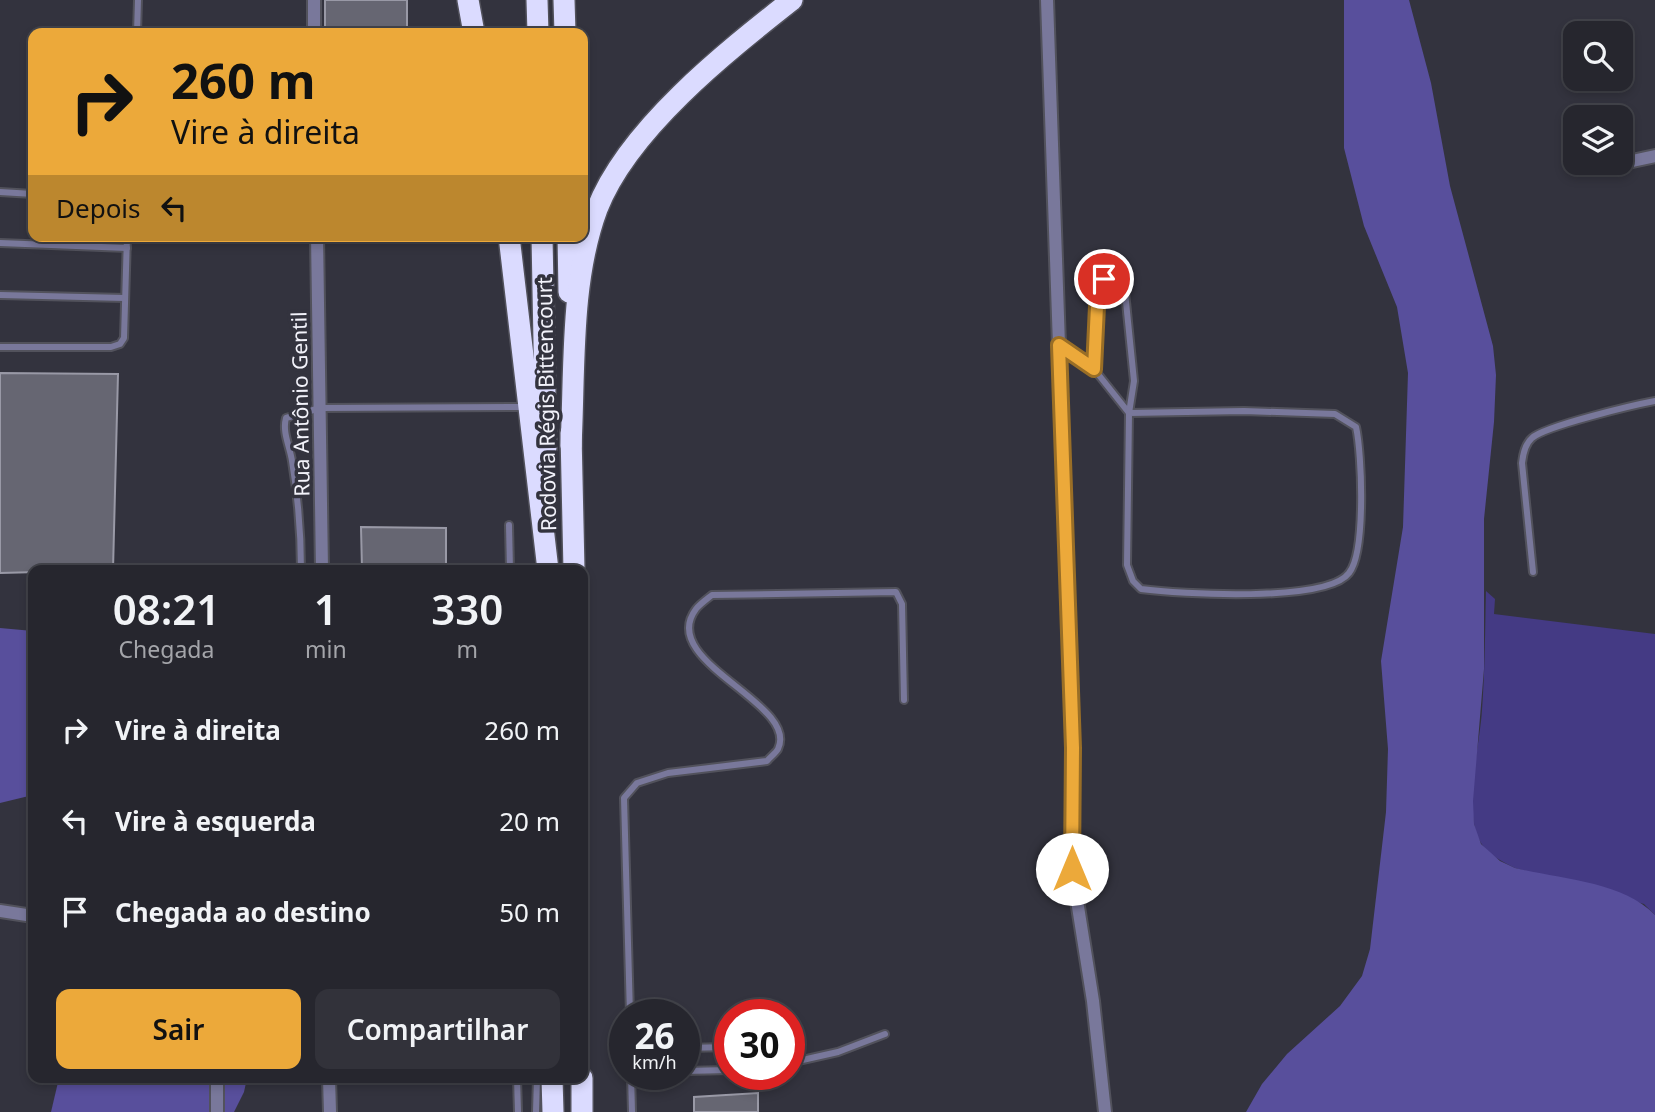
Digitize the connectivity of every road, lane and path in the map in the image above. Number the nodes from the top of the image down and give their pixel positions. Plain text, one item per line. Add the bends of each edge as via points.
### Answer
1 (138, 0) edge
2 (314, 0) edge
3 (468, 0) edge
4 (537, 0) edge
5 (564, 0) edge
6 (1047, 0) edge
7 (786, 3) edge
8 (137, 28) edge
9 (314, 28) edge
10 (473, 28) edge
11 (538, 28) edge
12 (565, 28) edge
13 (1655, 156) edge
14 (1633, 161) edge
15 (0, 192) edge
16 (28, 194) edge
17 (127, 242) edge
18 (317, 242) edge
19 (510, 242) edge
20 (542, 242) edge
21 (568, 242) edge
22 (0, 243) edge
23 (127, 248) junction
24 (0, 295) edge
25 (125, 298) junction
26 (1059, 345) junction
27 (0, 347) edge
28 (1094, 369) junction
29 (1655, 401) edge
30 (529, 407) junction
31 (320, 408) junction
32 (1129, 413) junction
33 (571, 446) junction
34 (509, 525) dead end
35 (301, 565) edge
36 (322, 565) edge
37 (510, 565) edge
38 (547, 565) edge
39 (548, 565) edge
40 (574, 565) edge
41 (1533, 572) dead end
42 (904, 699) dead end
43 (0, 911) edge
44 (28, 915) edge
45 (630, 999) edge
46 (885, 1034) dead end
47 (805, 1059) edge
48 (217, 1083) edge
49 (329, 1083) edge
50 (517, 1083) edge
51 (537, 1083) edge
52 (552, 1083) edge
53 (582, 1083) edge
54 (631, 1090) edge
55 (217, 1112) edge
56 (330, 1112) edge
57 (518, 1112) edge
58 (536, 1112) edge
59 (553, 1112) edge
60 (582, 1112) edge
61 (632, 1112) edge
62 (1105, 1112) edge

1 - 8 lane
2 - 9 street
3 - 10 highway
4 - 11 highway
5 - 12 highway
6 - 26 street
7 - 33 highway via 708,69 635,143 598,207 580,279
13 - 14 street
15 - 16 lane
17 - 23 lane
18 - 31 street, Rua Antônio Gentil
19 - 30 highway
20 - 39 highway, Rodovia Régis Bittencourt
21 - 33 highway, Rodovia Régis Bittencourt
22 - 23 lane
23 - 25 lane
24 - 25 lane
25 - 27 lane via 120,344
26 - 28 lane
26 - 62 street via 1073,748 1072,869
28 - 32 lane
28 - 32 lane via 1098,285 1115,278 1124,282 1129,313 1134,381
29 - 41 lane via 1533,436 1524,448
30 - 31 lane
30 - 38 highway
31 - 35 lane via 286,418 284,426 292,458
31 - 36 street, Rua Antônio Gentil
32 - 32 lane via 1335,414 1356,427 1361,449 1358,558 1348,576 1282,594 1141,589 1127,565
33 - 40 highway, Rodovia Régis Bittencourt
34 - 37 lane
42 - 45 lane via 902,604 895,592 712,595 695,610 689,629 693,643 717,672 769,714 780,735 778,748 767,761 667,773 637,783 624,798
43 - 44 street
46 - 47 lane
48 - 55 street
49 - 56 street
50 - 57 lane
51 - 58 lane
52 - 59 highway
53 - 60 highway
54 - 61 lane

